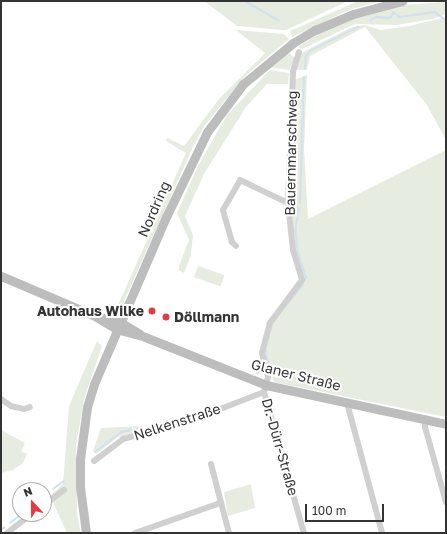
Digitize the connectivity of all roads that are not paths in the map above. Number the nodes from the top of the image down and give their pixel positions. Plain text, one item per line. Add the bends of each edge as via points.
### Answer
1 (402, 1) edge
2 (299, 52) dead end
3 (288, 203) junction
4 (236, 246) dead end
5 (1, 276) edge
6 (118, 326) junction
7 (265, 388) junction
8 (1, 399) edge
9 (348, 403) junction
10 (30, 407) dead end
11 (425, 418) junction
12 (446, 424) edge
13 (94, 461) dead end
14 (210, 464) dead end
15 (64, 490) dead end
16 (52, 499) edge
17 (446, 502) edge
18 (220, 503) junction
19 (21, 522) edge
20 (7, 533) edge
21 (86, 533) edge
22 (135, 533) edge
23 (229, 533) edge
24 (304, 533) edge
25 (382, 533) edge

1 - 6 main road, Nordring via 353,14 302,38 243,84 207,132
2 - 3 street, Bauernmarschweg via 292,72
3 - 4 street via 240,180 223,210 232,242
3 - 7 street, Bauernmarschweg via 294,250 302,280 270,323 262,353 268,377
5 - 6 main road, Glaner Straße
6 - 7 main road, Glaner Straße
6 - 21 main road, Nordring via 94,384 82,432 80,487
7 - 9 main road, Glaner Straße
7 - 13 street, Nelkenstraße via 197,418 123,439
7 - 24 street, Dr.-Dürr-Straße
8 - 10 street via 12,406 24,409
9 - 11 main road, Glaner Straße
9 - 25 street
11 - 12 main road, Glaner Straße
11 - 17 street via 425,427
14 - 18 street
15 - 16 street
18 - 22 street
18 - 23 street
19 - 20 street

